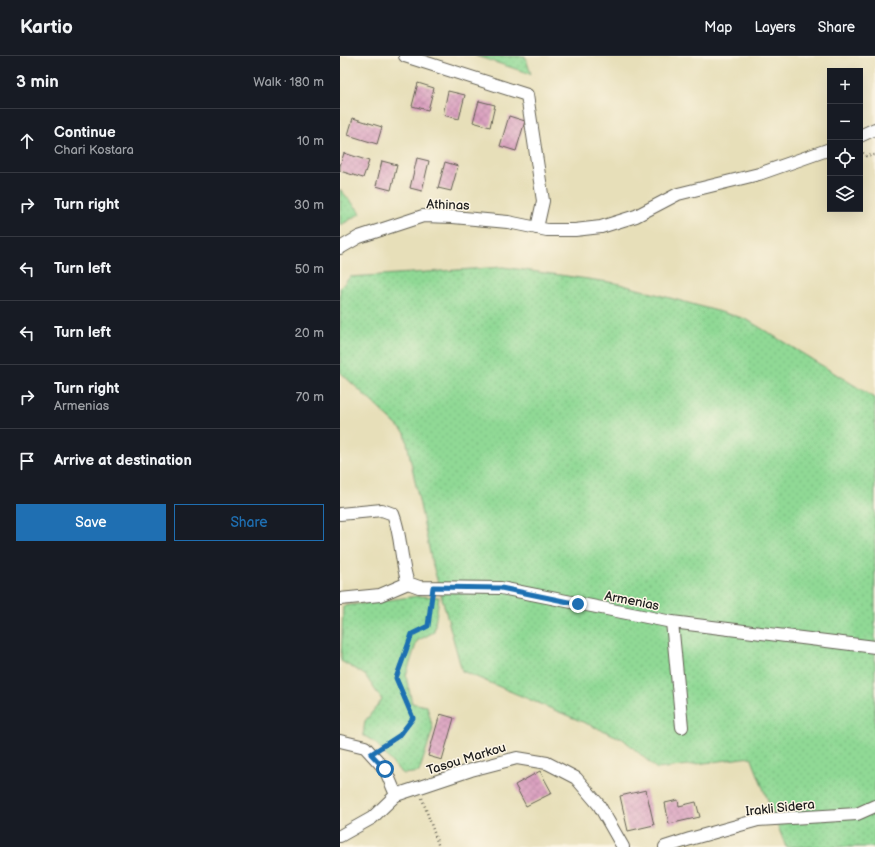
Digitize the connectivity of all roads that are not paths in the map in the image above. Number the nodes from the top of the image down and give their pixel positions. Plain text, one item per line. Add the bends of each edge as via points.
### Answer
1 (405, 56) edge
2 (875, 129) edge
3 (863, 135) edge
4 (827, 150) edge
5 (537, 228) junction
6 (340, 248) edge
7 (340, 514) edge
8 (408, 583) junction
9 (340, 600) edge
10 (672, 622) junction
11 (875, 647) edge
12 (682, 728) dead end
13 (340, 741) edge
14 (396, 795) junction
15 (875, 806) edge
16 (340, 836) edge
17 (623, 847) edge
18 (665, 847) edge

1 - 5 street via 527,95 543,201
2 - 3 street
4 - 5 street, Athinas via 759,174 678,194 636,216 601,226 575,230
5 - 6 street, Athinas via 480,219 423,216 359,237
7 - 8 street via 382,510 393,514
8 - 9 street via 380,595
8 - 10 street, Armenias via 419,587 501,588
10 - 11 street, Armenias
10 - 12 street
13 - 14 street via 365,747 385,769
14 - 16 street, Tasou Markou via 372,818
14 - 17 street, Tasou Markou via 517,758 547,763 576,778 599,805
15 - 18 street, Irakli Sidera via 857,814 758,820

